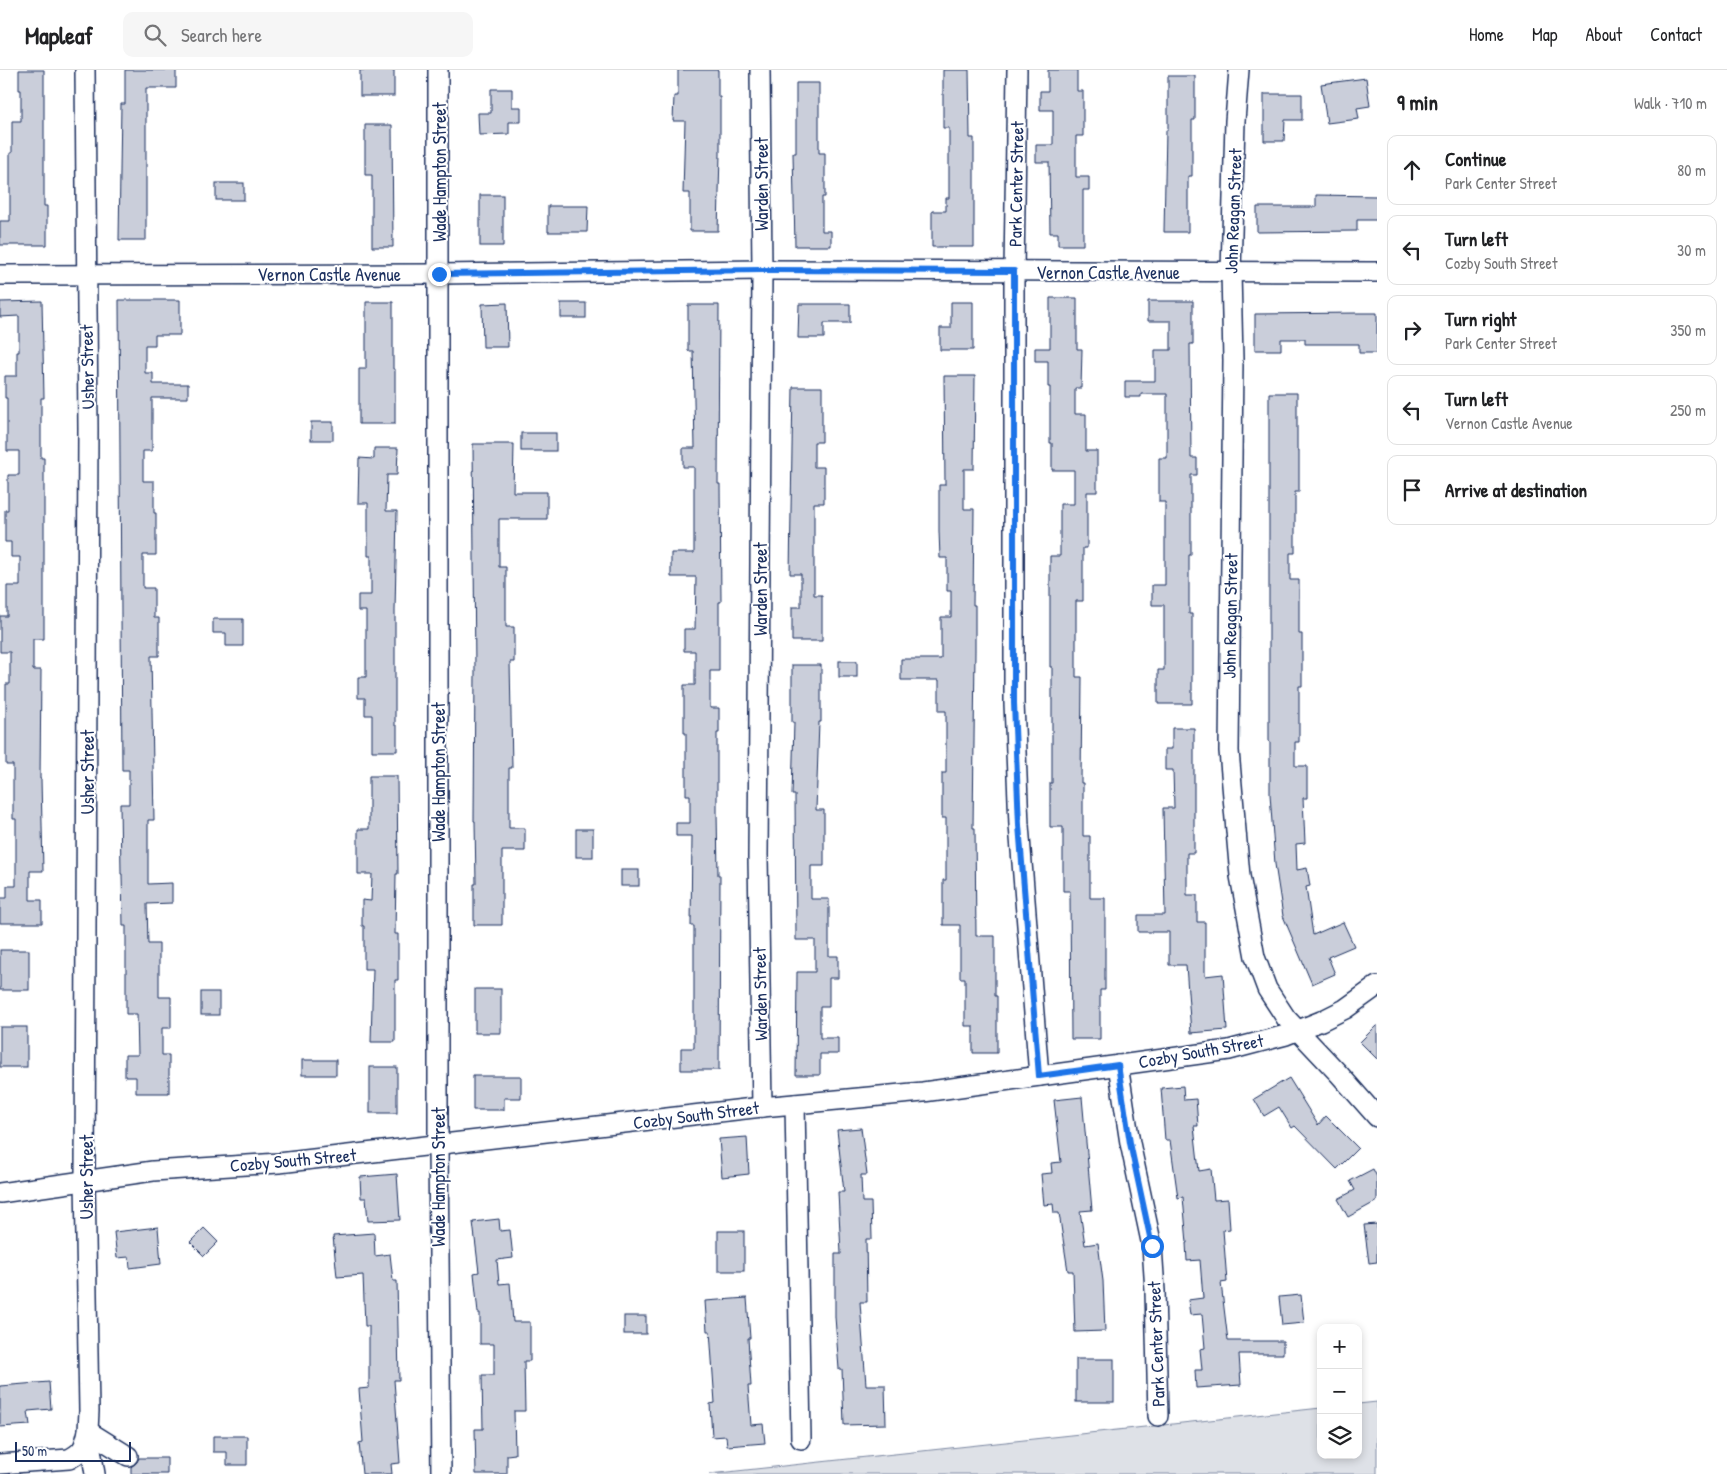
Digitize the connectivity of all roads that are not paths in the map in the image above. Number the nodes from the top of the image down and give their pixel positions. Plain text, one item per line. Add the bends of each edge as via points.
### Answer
1 (84, 70) edge
2 (438, 70) edge
3 (760, 70) edge
4 (1017, 70) edge
5 (1239, 70) edge
6 (762, 270) junction
7 (1014, 271) junction
8 (1231, 272) junction
9 (1377, 272) edge
10 (86, 274) junction
11 (439, 274) junction
12 (0, 275) edge
13 (1377, 986) edge
14 (1297, 1030) junction
15 (1118, 1065) junction
16 (1039, 1076) junction
17 (795, 1104) junction
18 (762, 1107) junction
19 (1377, 1117) edge
20 (438, 1145) junction
21 (85, 1180) junction
22 (0, 1193) edge
23 (1158, 1416) dead end
24 (88, 1431) junction
25 (801, 1439) dead end
26 (128, 1456) dead end
27 (0, 1464) edge
28 (96, 1474) edge
29 (441, 1474) edge

1 - 10 street, Usher Street
2 - 11 street, Wade Hampton Street
3 - 6 street, Warden Street
4 - 7 street, Park Center Street
5 - 8 street, John Reagan Street
6 - 7 street, Vernon Castle Avenue
6 - 11 street, Vernon Castle Avenue
6 - 18 street, Warden Street via 758,857
7 - 8 street, Vernon Castle Avenue
7 - 16 street, Park Center Street via 1014,703 1019,825
8 - 9 street, Vernon Castle Avenue
8 - 14 street, John Reagan Street via 1229,751 1239,866 1255,957 1268,989
10 - 11 street, Vernon Castle Avenue
10 - 12 street, Vernon Castle Avenue
10 - 21 street, Usher Street
11 - 20 street, Wade Hampton Street
13 - 14 street, Cozby South Street via 1345,1009
14 - 15 street, Cozby South Street via 1229,1050
14 - 19 street, John Reagan Street
15 - 16 street, Cozby South Street
15 - 23 street, Park Center Street via 1130,1143 1152,1246
16 - 17 street, Cozby South Street via 923,1092
17 - 18 street, Cozby South Street
17 - 25 street
18 - 20 street, Cozby South Street
20 - 21 street, Cozby South Street
20 - 29 street, Wade Hampton Street
21 - 22 street, Cozby South Street
21 - 24 street, Usher Street
24 - 26 street
24 - 27 street via 84,1448 69,1459
24 - 28 street, Usher Street

